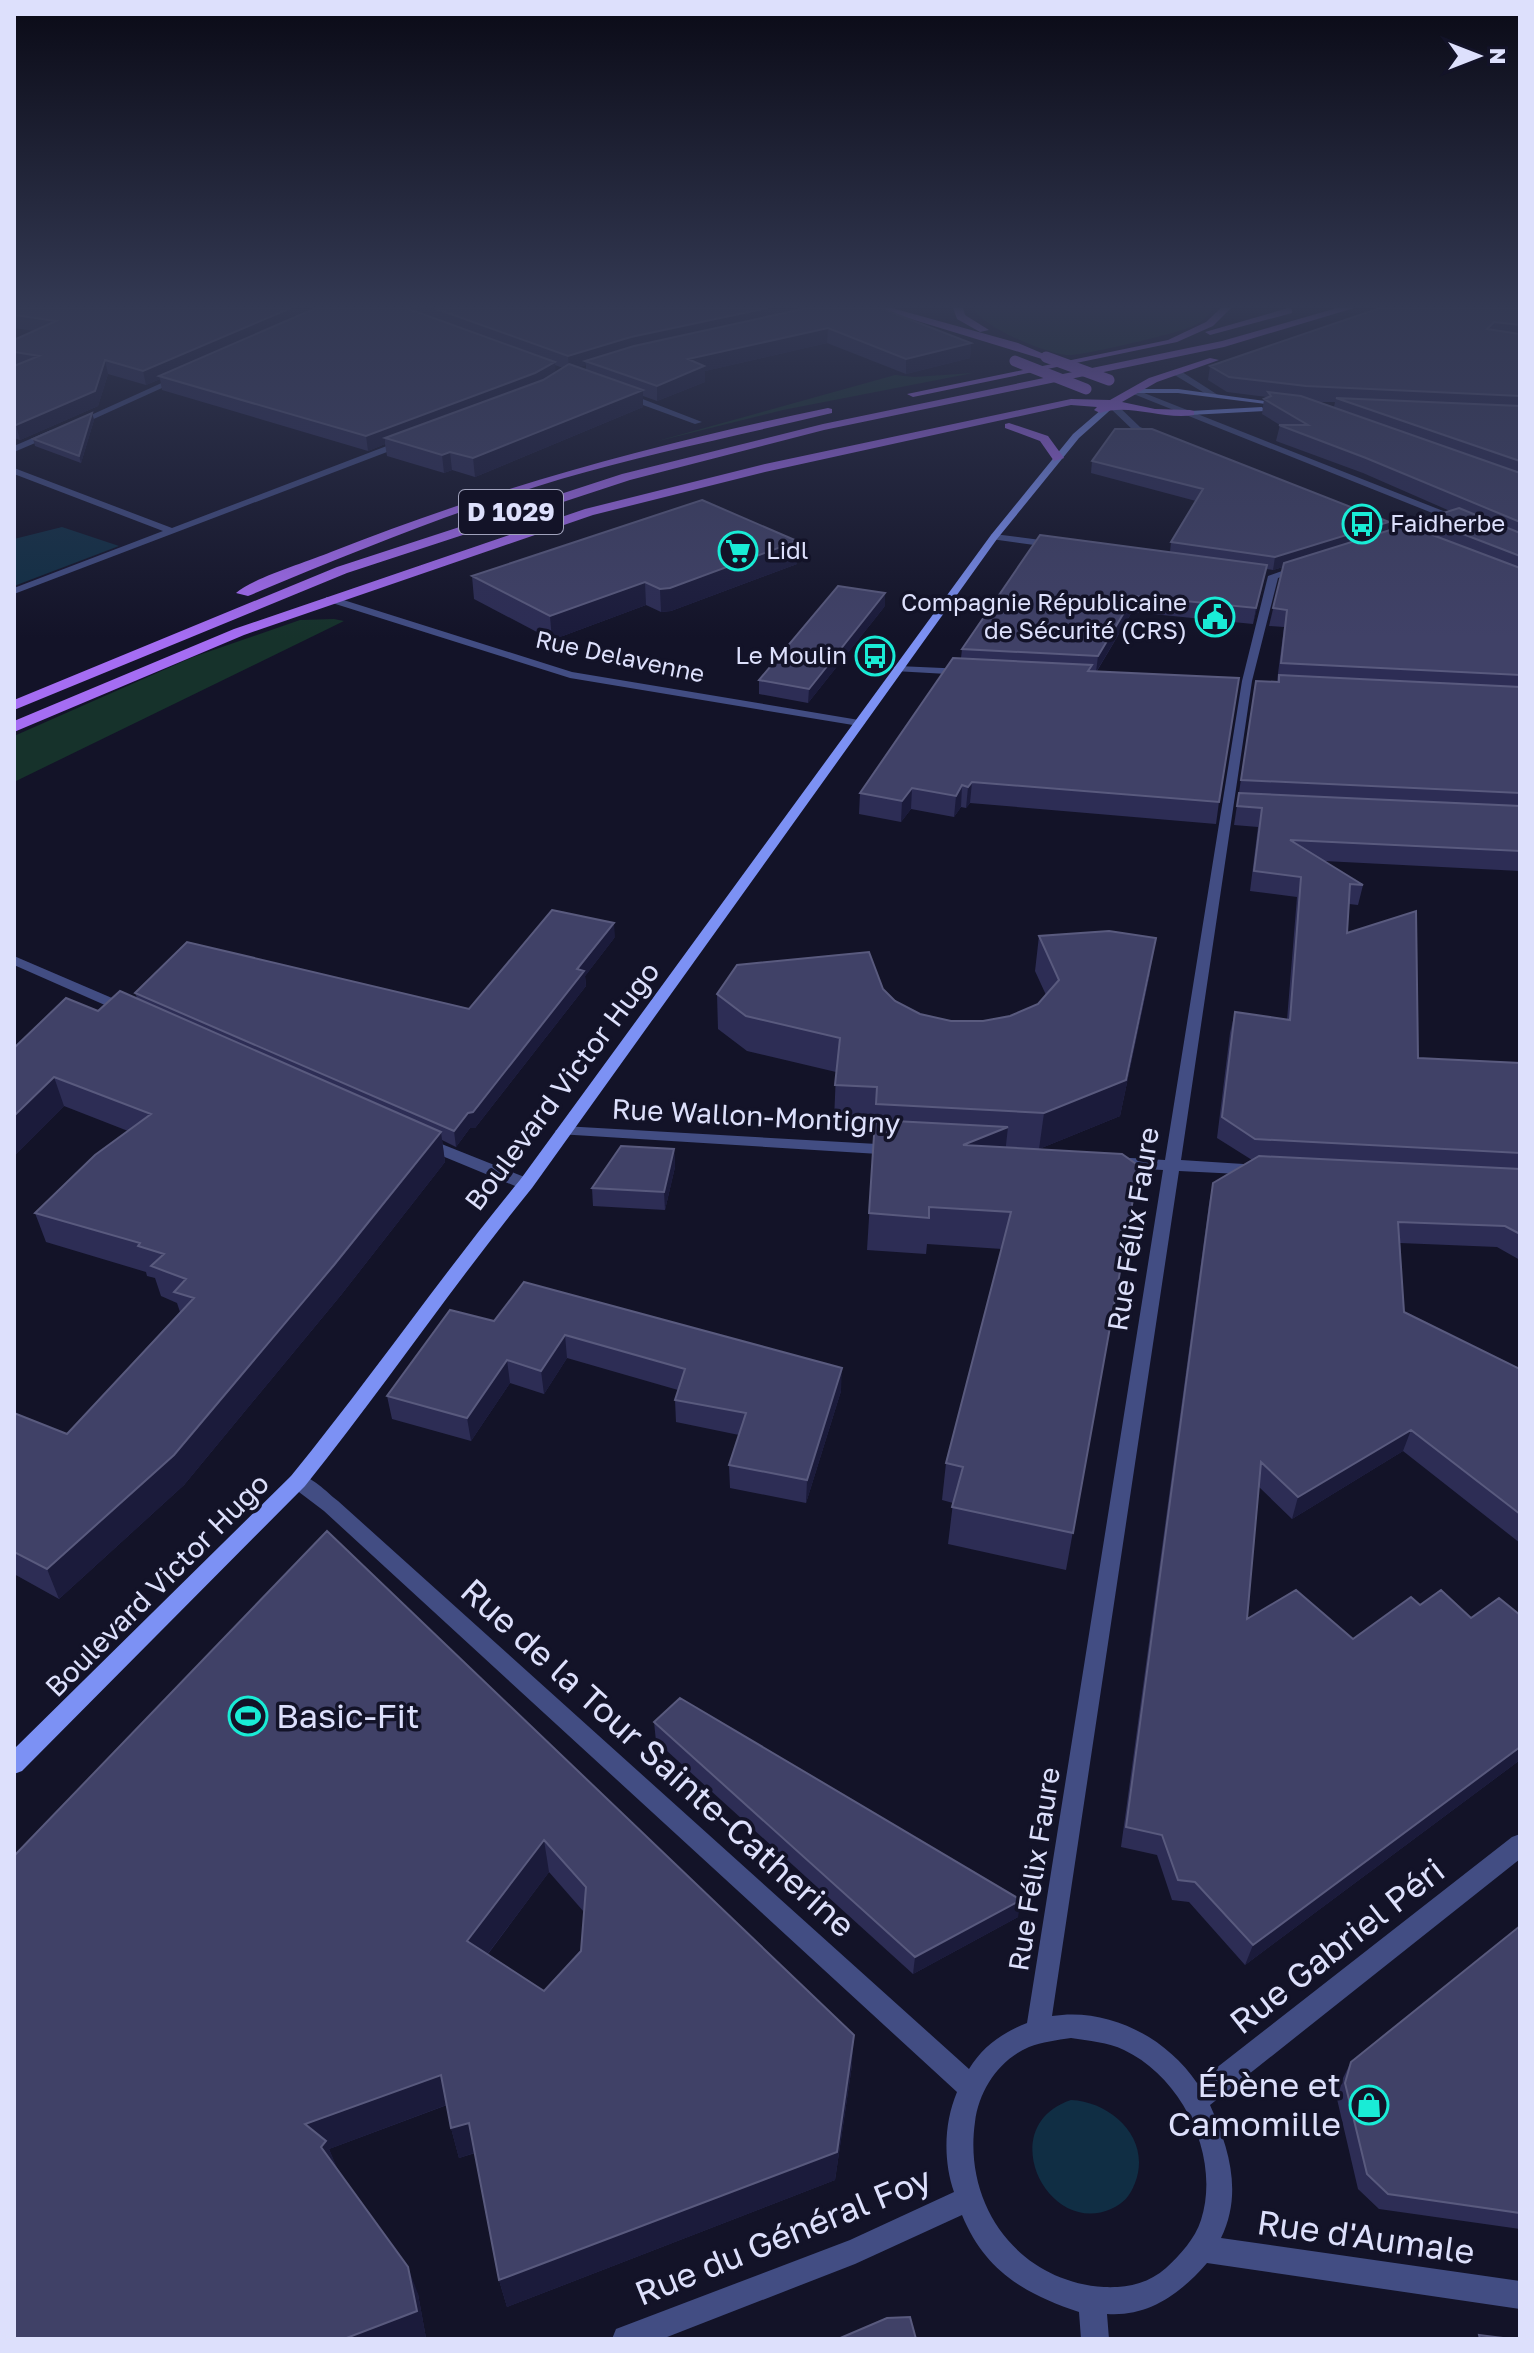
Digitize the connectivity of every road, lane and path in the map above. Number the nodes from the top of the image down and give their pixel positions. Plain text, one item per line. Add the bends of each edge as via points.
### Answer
1 (87, 418) edge
2 (687, 418) edge
3 (797, 418) edge
4 (870, 418) edge
5 (1004, 418) edge
6 (1097, 418) edge
7 (1125, 418) edge
8 (1202, 418) edge
9 (1051, 420) dead end
10 (698, 422) dead end
11 (1009, 426) junction
12 (943, 432) junction
13 (1160, 438) edge
14 (413, 439) edge
15 (14, 449) edge
16 (1058, 458) junction
17 (14, 471) edge
18 (1456, 519) junction
19 (1444, 524) edge
20 (1470, 525) edge
21 (170, 530) junction
22 (994, 537) junction
23 (1073, 547) edge
24 (1314, 564) edge
25 (1258, 574) edge
26 (1273, 576) junction
27 (14, 591) edge
28 (330, 599) junction
29 (224, 600) dead end
30 (140, 637) dead end
31 (898, 669) junction
32 (983, 673) edge
33 (1232, 685) edge
34 (1246, 685) junction
35 (1261, 686) edge
36 (14, 691) edge
37 (14, 705) edge
38 (859, 723) junction
39 (14, 727) edge
40 (14, 960) edge
41 (137, 1014) edge
42 (563, 1131) junction
43 (407, 1134) edge
44 (916, 1151) edge
45 (1091, 1161) edge
46 (1171, 1165) junction
47 (1282, 1171) edge
48 (526, 1184) junction
49 (298, 1481) junction
50 (14, 1764) edge
51 (1520, 1845) edge
52 (1038, 2030) junction
53 (970, 2087) junction
54 (1196, 2100) junction
55 (968, 2199) junction
56 (1201, 2249) junction
57 (1520, 2295) edge
58 (1092, 2303) junction
59 (626, 2339) edge
60 (1095, 2339) edge

1 - 15 street
2 - 10 street
3 - 29 main road, D 1029 via 556,477 394,532
4 - 37 main road, D 1029 via 626,477 342,570
5 - 12 main road
6 - 16 main road, Boulevard Victor Hugo
7 - 13 street
8 - 18 street
9 - 11 main road
11 - 12 main road
11 - 16 main road via 1043,435
12 - 28 main road via 633,499
14 - 21 street
16 - 22 main road, Boulevard Victor Hugo
17 - 21 street
18 - 19 street
18 - 20 street
21 - 27 street
22 - 23 street
22 - 31 main road, Boulevard Victor Hugo
24 - 26 street
25 - 26 street
26 - 34 street, Rue Félix Faure
28 - 38 street, Rue Delavenne via 570,675
28 - 39 main road via 161,663
30 - 36 main road
31 - 32 street
31 - 38 main road, Boulevard Victor Hugo
33 - 34 street
34 - 35 street
34 - 46 street, Rue Félix Faure via 1234,806
38 - 42 main road, Boulevard Victor Hugo
40 - 41 street
42 - 44 street, Rue Wallon-Montigny
42 - 48 main road, Boulevard Victor Hugo
43 - 48 street
45 - 46 street
46 - 47 street
46 - 52 street, Rue Félix Faure
48 - 49 main road, Boulevard Victor Hugo
49 - 50 main road, Boulevard Victor Hugo
49 - 53 street, Rue de la Tour Sainte-Catherine
51 - 54 street, Rue Gabriel Péri
52 - 53 street via 1011,2043
52 - 54 street via 1107,2030 1170,2069
53 - 55 street via 960,2122 958,2160
54 - 56 street via 1213,2137 1219,2176 1216,2215
55 - 58 street via 987,2237 1017,2269 1052,2292
55 - 59 street, Rue du Général Foy via 855,2251
56 - 57 street, Rue d'Aumale
56 - 58 street via 1173,2281 1136,2300
58 - 60 street

